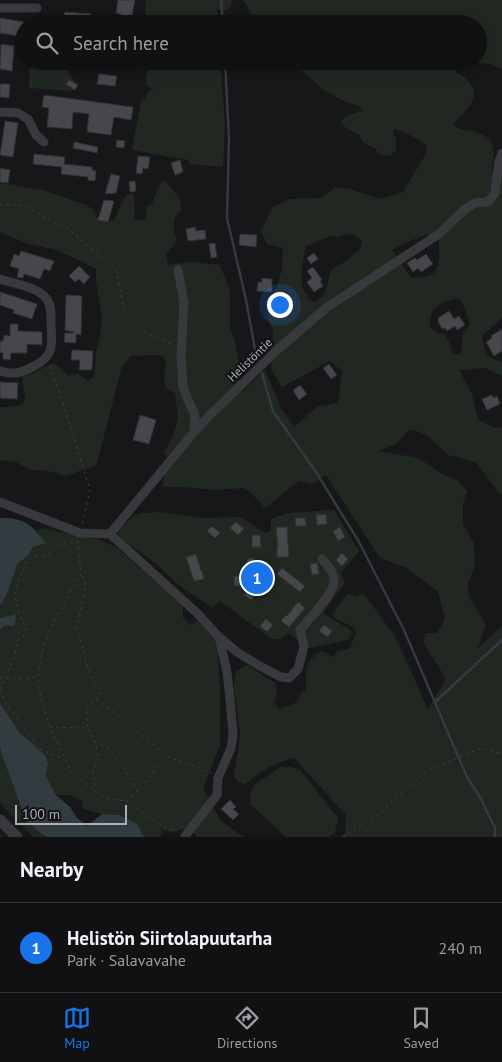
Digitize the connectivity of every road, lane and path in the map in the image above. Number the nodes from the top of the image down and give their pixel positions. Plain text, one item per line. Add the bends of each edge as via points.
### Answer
1 (0, 8) edge
2 (37, 8) dead end
3 (0, 112) edge
4 (44, 142) dead end
5 (502, 153) edge
6 (0, 205) edge
7 (178, 270) dead end
8 (0, 279) edge
9 (181, 349) junction
10 (46, 358) junction
11 (0, 371) edge
12 (194, 432) junction
13 (0, 502) edge
14 (80, 533) junction
15 (110, 534) junction
16 (322, 559) dead end
17 (81, 574) junction
18 (219, 637) junction
19 (37, 677) junction
20 (0, 678) edge
21 (5, 678) junction
22 (0, 689) edge
23 (95, 700) junction
24 (50, 727) junction
25 (88, 728) junction
26 (95, 741) junction
27 (502, 754) edge
28 (167, 756) junction
29 (66, 761) junction
30 (219, 776) junction
31 (96, 791) junction
32 (138, 791) junction
33 (126, 801) junction
34 (0, 820) edge
35 (185, 836) edge
36 (17, 837) edge
37 (343, 837) edge

1 - 2 street
3 - 4 street via 18,113 28,119 36,135
5 - 12 street, Helistöntie via 495,193 488,202 475,202 439,234 326,308 276,351
6 - 9 path via 22,205 68,229 112,266 117,274 125,314 145,332
7 - 9 street via 184,303
8 - 10 street via 32,289 49,303 51,338
9 - 12 street via 183,386 195,415
10 - 11 street via 22,372
10 - 14 path via 90,490
12 - 15 street, Helistöntie
13 - 14 street
14 - 15 street
15 - 18 street
16 - 18 street via 335,580 332,590 300,630 304,646 298,668 289,678 281,677 237,652
17 - 19 path via 55,618 44,645
17 - 21 path via 78,541 54,547 47,555 33,556 28,560 15,594 26,632 18,640
17 - 23 path via 86,585 77,628 90,676 102,691
18 - 30 street via 233,734 231,748
19 - 21 path
19 - 24 path
20 - 21 path
21 - 22 path
22 - 29 path via 9,710 40,749
23 - 25 path via 86,708
23 - 28 path
24 - 25 path
24 - 29 path
25 - 26 path
26 - 31 path via 100,760 93,771
26 - 32 path via 109,748
27 - 37 path via 481,748 427,771 381,812
28 - 30 path
28 - 32 path
29 - 31 path via 72,773
30 - 35 street via 217,795
31 - 33 path via 106,798
32 - 33 path
33 - 35 path via 161,825
34 - 36 street

